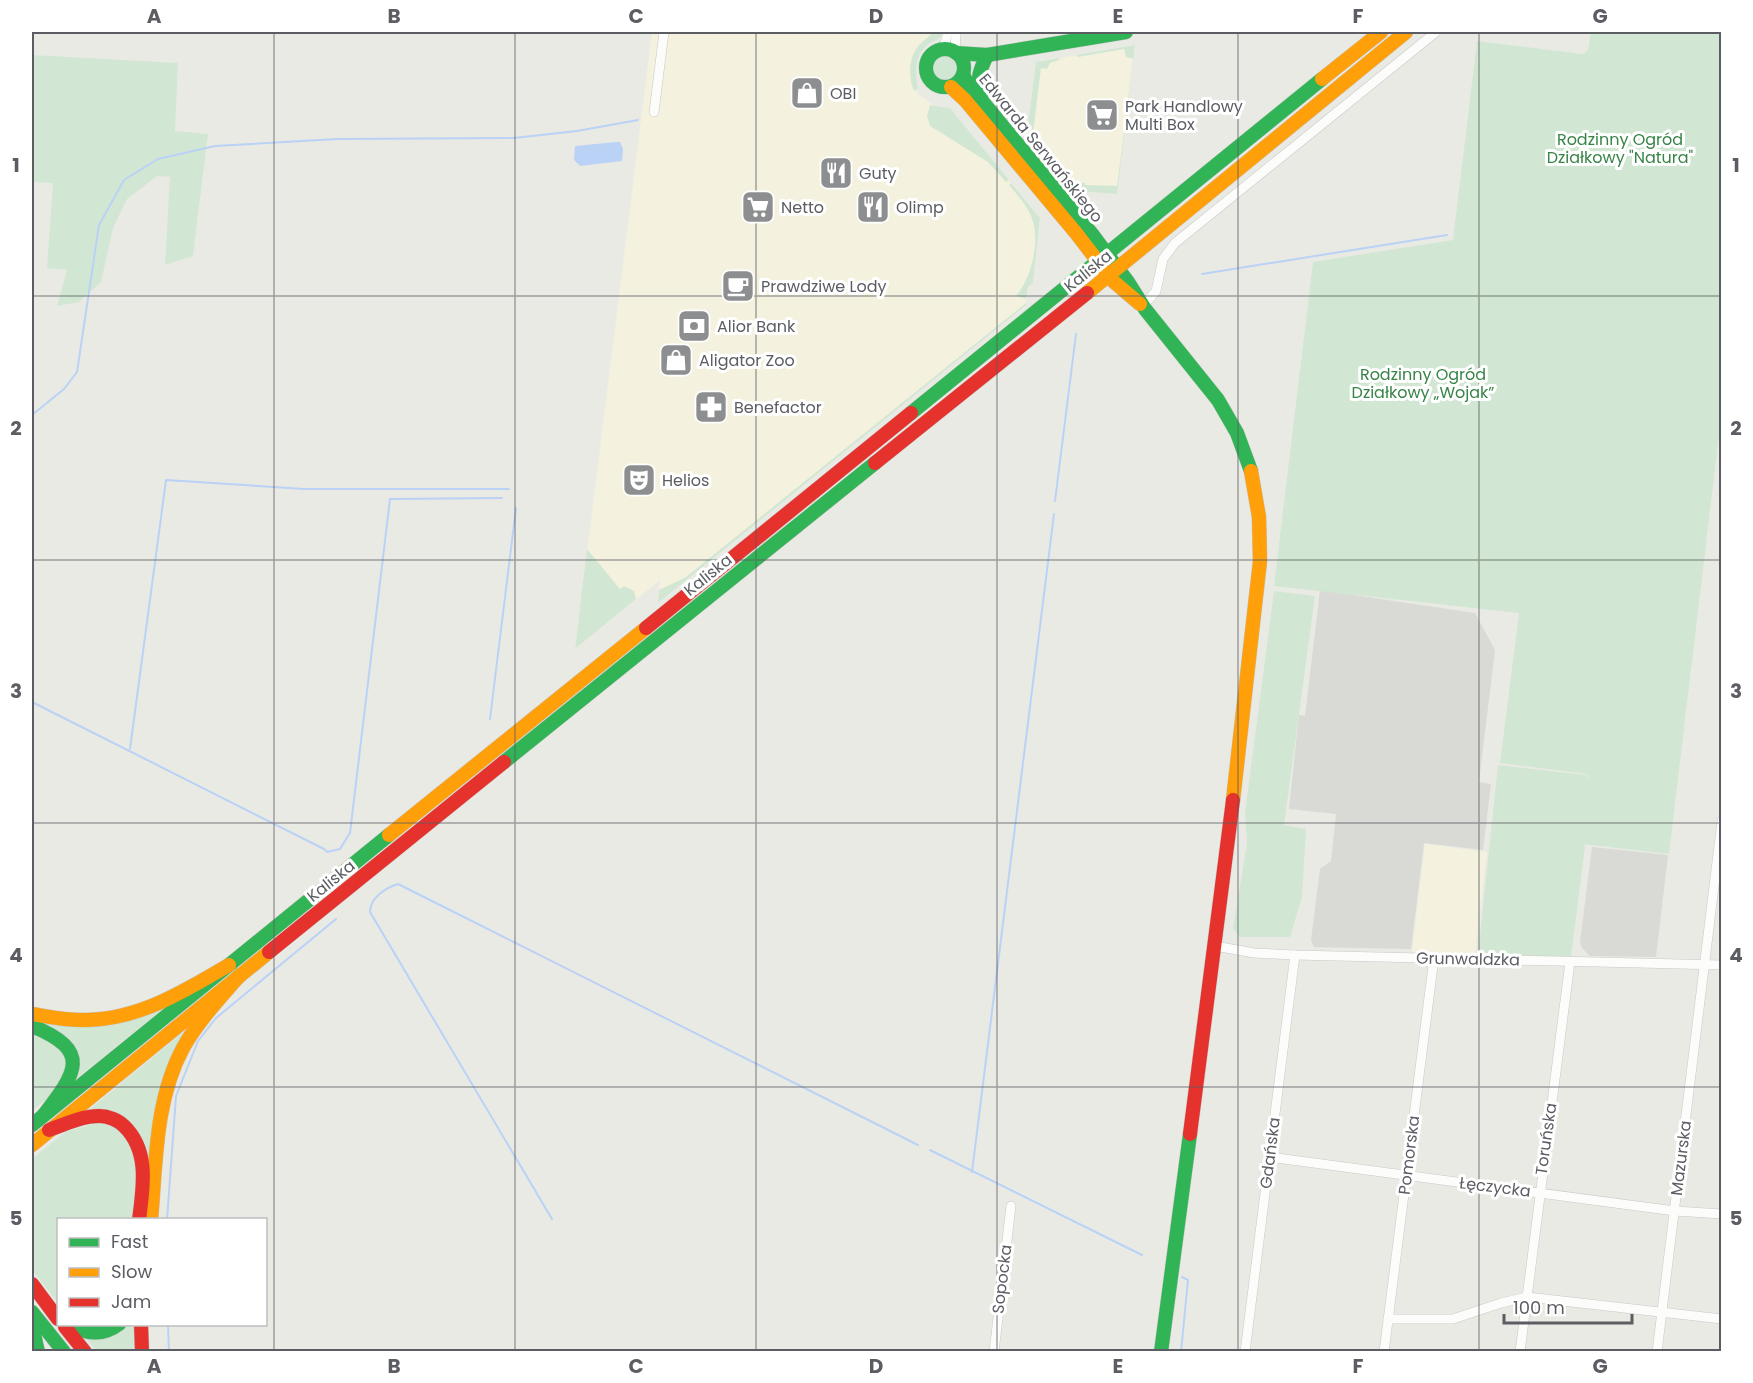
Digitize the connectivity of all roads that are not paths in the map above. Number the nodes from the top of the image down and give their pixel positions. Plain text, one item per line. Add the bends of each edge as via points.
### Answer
1 (664, 32) edge
2 (948, 32) edge
3 (956, 32) edge
4 (1125, 32) edge
5 (1381, 32) edge
6 (1406, 32) edge
7 (1436, 32) edge
8 (950, 51) junction
9 (987, 55) junction
10 (964, 73) junction
11 (951, 87) junction
12 (982, 100) junction
13 (654, 112) dead end
14 (1135, 232) junction
15 (1092, 234) junction
16 (1102, 259) junction
17 (1112, 273) junction
18 (1143, 306) junction
19 (1722, 821) edge
20 (1215, 946) junction
21 (1295, 955) junction
22 (1434, 958) junction
23 (1570, 962) junction
24 (229, 965) junction
25 (1704, 965) junction
26 (1722, 965) edge
27 (240, 975) junction
28 (32, 1014) edge
29 (32, 1026) edge
30 (37, 1121) edge
31 (49, 1130) junction
32 (32, 1145) edge
33 (1269, 1157) junction
34 (1407, 1177) junction
35 (1539, 1193) junction
36 (1011, 1206) dead end
37 (1675, 1211) junction
38 (1722, 1214) edge
39 (139, 1218) edge
40 (151, 1218) edge
41 (32, 1284) edge
42 (1527, 1297) junction
43 (32, 1312) edge
44 (1662, 1313) junction
45 (57, 1318) edge
46 (1388, 1319) junction
47 (1722, 1320) edge
48 (32, 1325) edge
49 (67, 1326) edge
50 (70, 1326) edge
51 (116, 1326) edge
52 (141, 1326) edge
53 (38, 1352) edge
54 (64, 1352) edge
55 (85, 1352) edge
56 (142, 1352) edge
57 (994, 1352) edge
58 (1161, 1352) edge
59 (1245, 1352) edge
60 (1384, 1352) edge
61 (1520, 1352) edge
62 (1657, 1352) edge

1 - 13 street
2 - 8 street via 945,43
3 - 8 street
4 - 9 main road
5 - 14 main road, Kaliska
6 - 17 main road, Kaliska
7 - 18 street via 1174,243 1163,259 1156,291
8 - 9 main road
8 - 10 main road via 963,60
8 - 11 main road via 930,57 926,73 937,86
9 - 10 main road
9 - 12 main road via 976,81
10 - 11 main road
10 - 12 main road, Edwarda Serwańskiego
11 - 16 main road, Edwarda Serwańskiego
12 - 15 main road, Edwarda Serwańskiego
14 - 15 main road via 1110,240
14 - 16 main road, Kaliska
15 - 16 main road, Edwarda Serwańskiego
16 - 17 main road, Edwarda Serwańskiego
16 - 24 main road, Kaliska
17 - 18 main road, Edwarda Serwańskiego via 1129,283
17 - 27 main road, Kaliska
18 - 20 main road, Edwarda Serwańskiego via 1228,416 1246,458 1261,522 1259,582
19 - 25 street, Mazurska
20 - 21 street, Grunwaldzka
20 - 58 main road, Edwarda Serwańskiego
21 - 22 street, Grunwaldzka
21 - 33 street, Gdańska
22 - 23 street, Grunwaldzka
22 - 34 street, Pomorska
23 - 25 street, Grunwaldzka
23 - 35 street, Toruńska
24 - 28 main road via 158,1005 122,1017 86,1022
24 - 30 main road, Kaliska
25 - 26 street, Grunwaldzka
25 - 37 street, Mazurska
27 - 31 main road, Kaliska
27 - 40 main road via 196,1026 171,1072 164,1097
29 - 30 main road via 59,1037 67,1045 73,1066 69,1080
31 - 32 main road, Kaliska
31 - 39 main road via 102,1116 124,1126 133,1135 142,1157
33 - 34 street, Łęczycka
33 - 59 street, Gdańska
34 - 35 street, Łęczycka
34 - 46 street, Pomorska
35 - 37 street, Łęczycka
35 - 42 street, Toruńska
36 - 57 street, Sopocka
37 - 38 street, Łęczycka
37 - 44 street, Mazurska
41 - 45 main road
42 - 44 street
42 - 46 street via 1453,1319
42 - 61 street, Toruńska
43 - 54 main road
44 - 47 street
44 - 62 street, Mazurska
46 - 60 street, Pomorska
48 - 53 main road
49 - 55 main road
50 - 51 main road via 96,1334
52 - 56 main road

